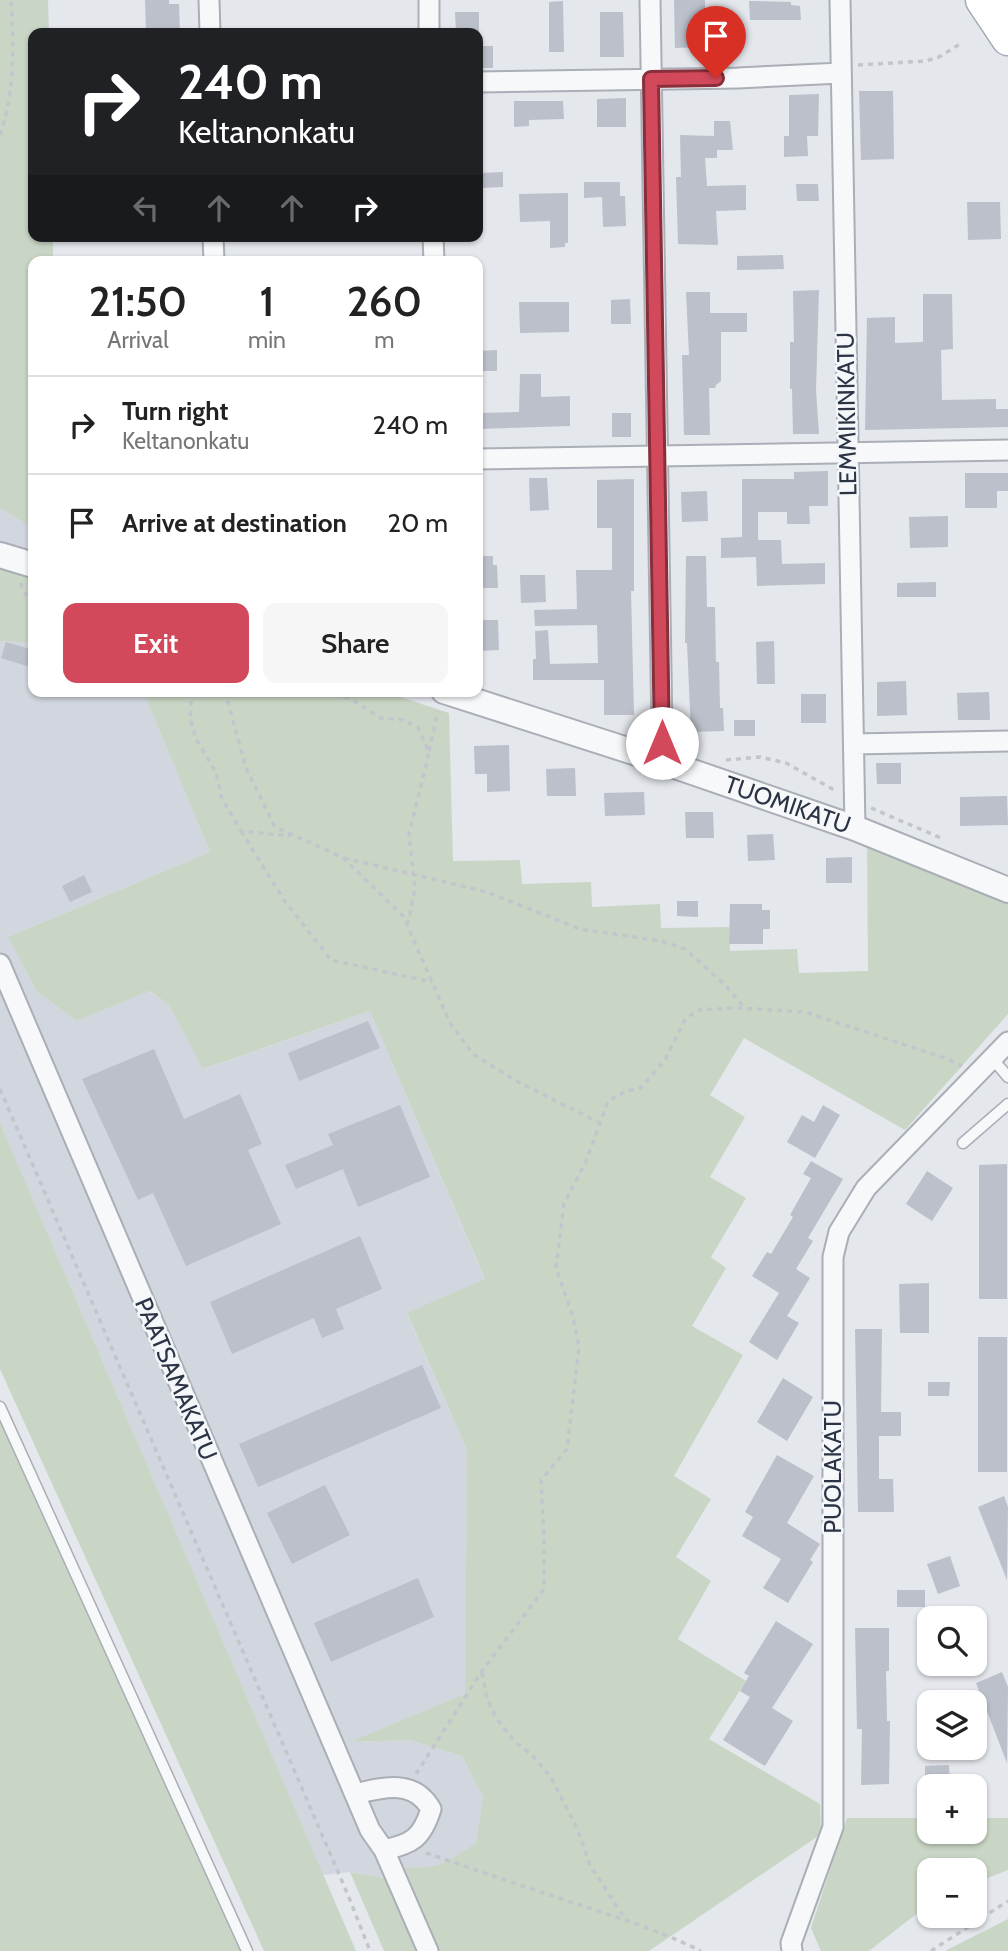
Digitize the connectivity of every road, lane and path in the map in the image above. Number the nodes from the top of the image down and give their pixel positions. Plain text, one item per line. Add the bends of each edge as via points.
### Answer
1 (11, 0) edge
2 (209, 0) edge
3 (429, 0) edge
4 (650, 0) edge
5 (839, 0) edge
6 (982, 0) edge
7 (1004, 0) edge
8 (1008, 8) edge
9 (210, 28) edge
10 (429, 28) edge
11 (1008, 38) edge
12 (960, 44) dead end
13 (841, 73) junction
14 (651, 79) junction
15 (483, 82) edge
16 (0, 135) edge
17 (1008, 450) edge
18 (848, 452) junction
19 (657, 454) junction
20 (483, 459) edge
21 (0, 555) edge
22 (28, 563) edge
23 (192, 697) edge
24 (227, 697) edge
25 (344, 697) edge
26 (442, 698) edge
27 (1008, 741) edge
28 (854, 744) junction
29 (429, 752) junction
30 (660, 761) junction
31 (855, 828) junction
32 (242, 831) junction
33 (294, 836) junction
34 (342, 857) junction
35 (414, 875) junction
36 (1008, 890) edge
37 (407, 925) junction
38 (0, 964) edge
39 (432, 982) junction
40 (745, 1008) junction
41 (1008, 1042) edge
42 (992, 1058) junction
43 (978, 1073) junction
44 (1008, 1077) edge
45 (0, 1089) edge
46 (1008, 1104) edge
47 (598, 1122) junction
48 (963, 1143) dead end
49 (0, 1407) edge
50 (482, 1671) junction
51 (412, 1780) dead end
52 (355, 1794) junction
53 (404, 1845) junction
54 (384, 1850) junction
55 (1008, 1901) edge
56 (625, 1919) junction
57 (247, 1951) edge
58 (370, 1951) edge
59 (428, 1951) edge
60 (701, 1951) edge
61 (792, 1951) edge
62 (931, 1951) edge

1 - 16 path via 14,55
2 - 9 street
3 - 10 street
4 - 14 street
5 - 13 street, LEMMIKINKATU
6 - 11 main road
7 - 8 main road
12 - 13 path via 926,61 861,65
13 - 14 street
13 - 18 street, LEMMIKINKATU
14 - 15 street
14 - 19 street
17 - 18 street
18 - 19 street
18 - 28 street, LEMMIKINKATU
19 - 20 street
19 - 30 street
21 - 22 street
23 - 32 path via 190,718 196,739 216,772 222,799
24 - 33 path via 246,768 275,827
25 - 29 path via 381,718 418,727
26 - 29 path
26 - 30 street, TUOMIKATU
27 - 28 street
28 - 31 street, LEMMIKINKATU
29 - 35 path via 409,834
30 - 31 street, TUOMIKATU
31 - 36 street, TUOMIKATU
32 - 33 path
32 - 39 path via 284,900 331,960
33 - 34 path
34 - 35 path
34 - 37 path
35 - 37 path
35 - 40 path via 487,892 580,929 685,949
37 - 39 path
38 - 52 street, PAATSAMAKATU
39 - 47 path via 450,1023 473,1054
40 - 43 path via 805,1012
40 - 47 path via 697,1010 684,1021 665,1060 640,1088 608,1101
41 - 42 street, PUOLAKATU
42 - 43 street, PUOLAKATU
42 - 44 lane
43 - 61 street, PUOLAKATU via 866,1188 839,1232 833,1257 833,1828
45 - 58 path
46 - 48 lane
47 - 50 path via 586,1161 564,1204 556,1268 579,1347 567,1449 541,1480 544,1589
49 - 57 lane
50 - 51 path
50 - 56 path via 486,1699 497,1719 550,1776 590,1865
52 - 53 street via 398,1787 424,1797 431,1809 427,1821 421,1834
52 - 54 street, PAATSAMAKATU
53 - 54 street
53 - 56 path
54 - 59 street, PAATSAMAKATU
55 - 62 path
56 - 60 path

